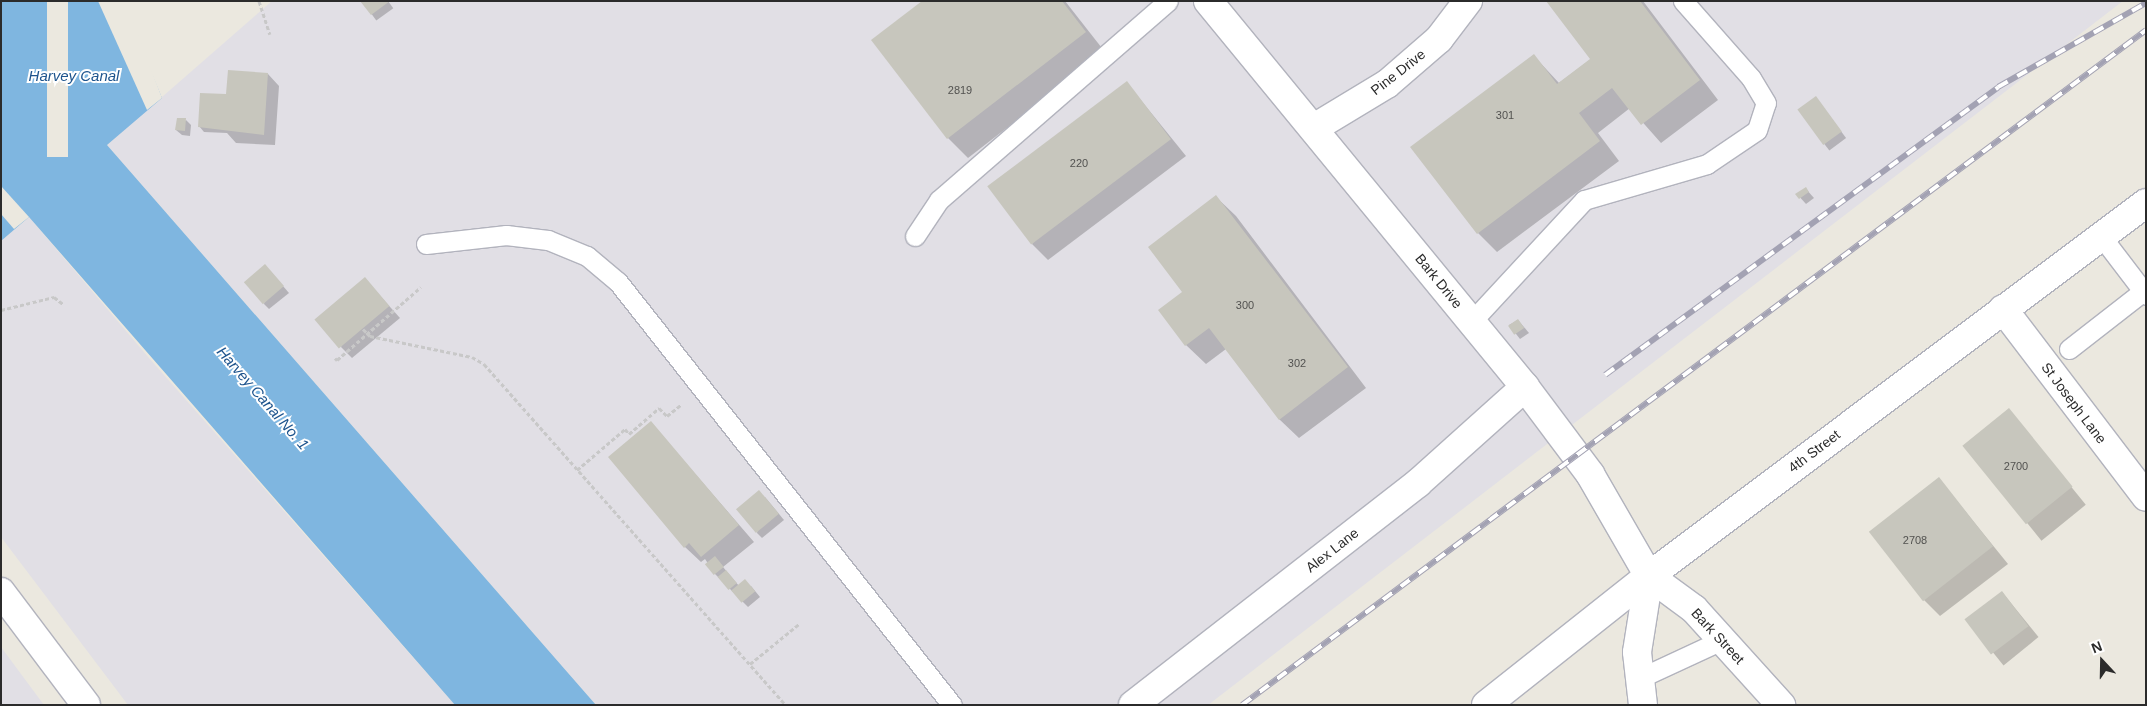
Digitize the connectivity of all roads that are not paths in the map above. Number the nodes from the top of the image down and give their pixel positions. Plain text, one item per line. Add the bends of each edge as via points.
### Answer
1 (1168, 1) edge
2 (1208, 1) edge
3 (1468, 1) edge
4 (1683, 1) edge
5 (1314, 128) junction
6 (2146, 203) edge
7 (915, 236) dead end
8 (2101, 236) junction
9 (426, 244) dead end
10 (2145, 292) edge
11 (2003, 309) junction
12 (1472, 321) junction
13 (2069, 348) dead end
14 (1526, 387) junction
15 (2144, 490) edge
16 (1649, 576) junction
17 (1, 592) edge
18 (1722, 640) junction
19 (1640, 678) junction
20 (86, 705) edge
21 (952, 705) edge
22 (1133, 705) edge
23 (1486, 705) edge
24 (1644, 705) edge
25 (1781, 705) edge

1 - 7 lane via 939,200
2 - 5 street, Bark Drive
3 - 5 street, Pine Drive via 1439,39 1387,84
4 - 12 lane via 1751,78 1761,94 1766,103 1757,130 1707,164 1584,200
5 - 12 street, Bark Drive
6 - 8 street, 4th Street
8 - 10 lane
8 - 11 street, 4th Street
9 - 21 lane via 506,235 548,240 587,256 618,282
10 - 13 lane
11 - 15 street, St Joseph Lane
11 - 16 street, 4th Street
12 - 14 street, Bark Drive
14 - 16 street, Bark Drive via 1590,474
14 - 22 street, Alex Lane via 1418,483
16 - 18 street, Bark Street via 1694,609
16 - 19 street via 1637,652
16 - 23 street, 4th Street
17 - 20 street
18 - 19 lane
18 - 25 street, Bark Street
19 - 24 street

